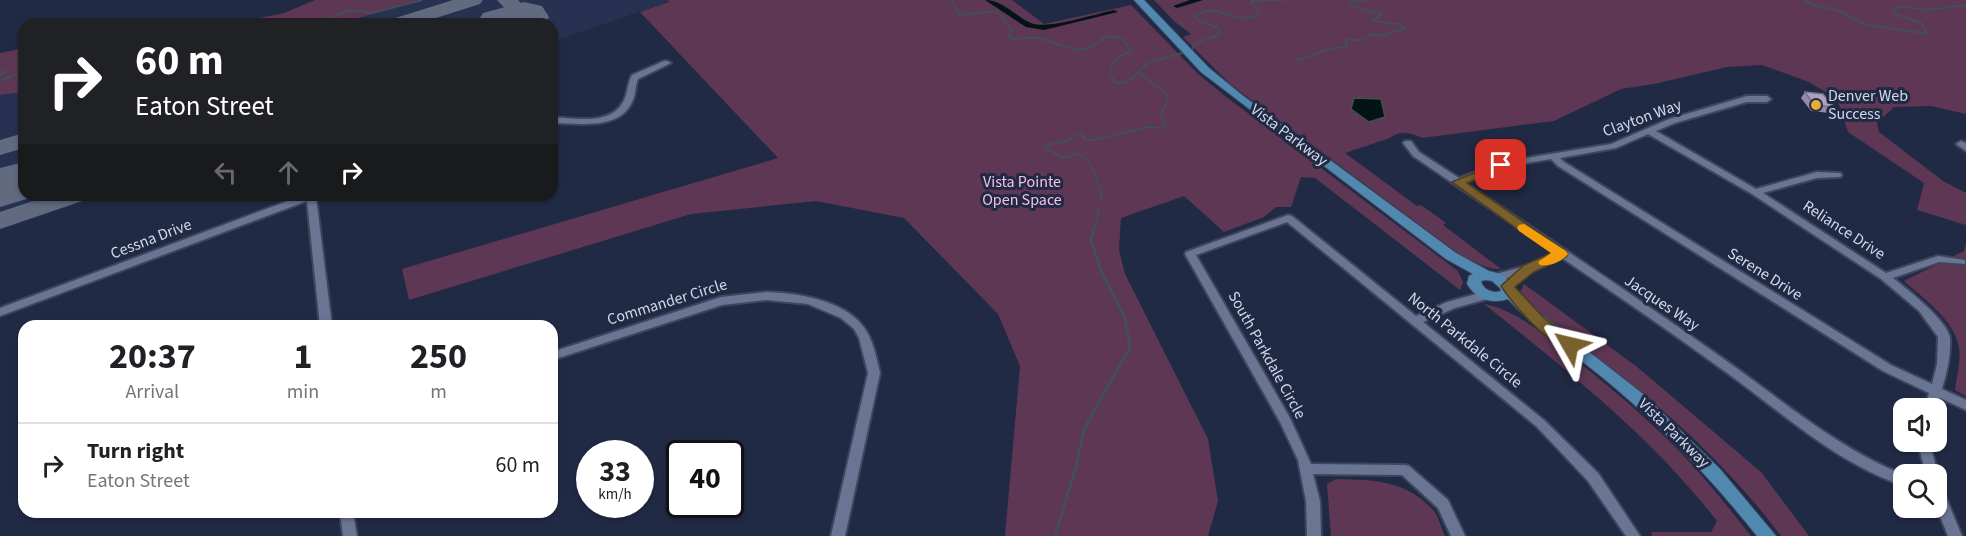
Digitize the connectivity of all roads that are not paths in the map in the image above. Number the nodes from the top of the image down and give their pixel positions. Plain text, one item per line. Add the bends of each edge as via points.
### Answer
1 (1139, 0) edge
2 (667, 63) dead end
3 (1767, 99) dead end
4 (558, 120) edge
5 (1648, 131) junction
6 (1408, 143) dead end
7 (1554, 157) junction
8 (1837, 175) dead end
9 (1458, 182) junction
10 (1755, 192) junction
11 (296, 201) edge
12 (313, 201) edge
13 (1247, 233) joint
14 (1561, 254) junction
15 (1961, 262) dead end
16 (1529, 269) junction
17 (1885, 277) junction
18 (1482, 280) junction
19 (1500, 292) junction
20 (1451, 305) junction
21 (0, 312) edge
22 (325, 320) edge
23 (1415, 321) junction
24 (558, 354) edge
25 (1935, 392) junction
26 (1934, 398) edge
27 (1966, 405) edge
28 (1308, 469) junction
29 (1893, 476) edge
30 (1947, 516) edge
31 (348, 518) edge
32 (350, 536) edge
33 (838, 536) edge
34 (1314, 536) edge
35 (1458, 536) edge
36 (1633, 536) edge
37 (1767, 536) edge
38 (1955, 536) edge

1 - 18 street, Vista Parkway via 1205,70 1238,97
2 - 4 street via 635,77 627,103 613,115 593,121
3 - 5 street, Clayton Way via 1748,99
5 - 7 street, Clayton Way via 1613,146
5 - 10 street, Reliance Drive
6 - 9 street, Jacques Way via 1416,154
7 - 9 street, Clayton Way via 1501,165
7 - 25 street, Serene Drive via 1887,368
8 - 10 street via 1817,175
9 - 14 street, Jacques Way
10 - 17 street, Reliance Drive
11 - 21 street, Cessna Drive
12 - 22 street
13 - 23 street, North Parkdale Circle via 1288,218
13 - 28 street, South Parkdale Circle via 1190,254 1286,421
14 - 16 street
14 - 29 street, Jacques Way via 1719,361 1827,442
15 - 17 street via 1938,259
16 - 18 street
16 - 19 street
17 - 25 street, Reliance Drive via 1923,308 1944,336 1943,364
18 - 19 street
18 - 19 street
18 - 20 street
19 - 20 street
19 - 37 street, Vista Parkway via 1616,381 1684,441
20 - 23 street
23 - 36 street, North Parkdale Circle via 1567,449 1593,477
24 - 33 street, Commander Circle via 721,301 745,297 797,297 822,303 844,315 861,330 874,373
25 - 26 street, Reliance Drive
25 - 27 street, Serene Drive
28 - 34 street, South Parkdale Circle
28 - 35 street via 1405,470 1443,504
30 - 38 street
31 - 32 street

